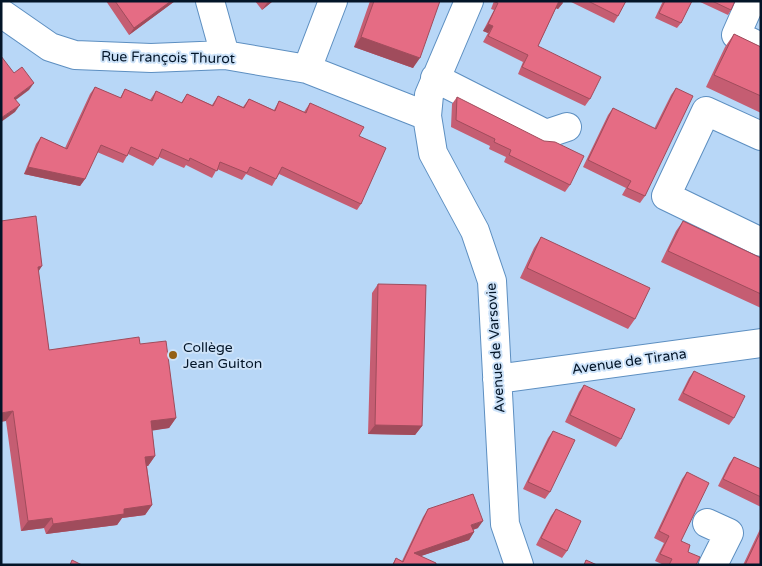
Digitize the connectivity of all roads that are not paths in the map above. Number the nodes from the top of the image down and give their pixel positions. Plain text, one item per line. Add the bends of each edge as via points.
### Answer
1 (210, 1) edge
2 (333, 1) edge
3 (469, 1) edge
4 (751, 1) edge
5 (1, 13) edge
6 (761, 47) edge
7 (225, 55) junction
8 (308, 69) junction
9 (435, 78) junction
10 (427, 116) junction
11 (567, 127) dead end
12 (761, 136) edge
13 (761, 242) edge
14 (761, 343) edge
15 (497, 379) junction
16 (707, 523) dead end
17 (519, 565) edge
18 (713, 565) edge

1 - 7 street
2 - 8 street
3 - 9 street, Avenue de Varsovie
4 - 6 street via 736,35
5 - 7 street, Rue François Thurot via 50,47 75,55 151,58
7 - 8 street, Rue François Thurot
8 - 10 street, Rue François Thurot
9 - 10 street, Avenue de Varsovie via 429,94
9 - 11 street via 546,134
10 - 15 street, Avenue de Varsovie via 434,153 475,231 492,281
12 - 13 street via 706,111 666,196
14 - 15 street, Avenue de Tirana
15 - 17 street, Avenue de Varsovie via 505,524
16 - 18 street via 729,533

